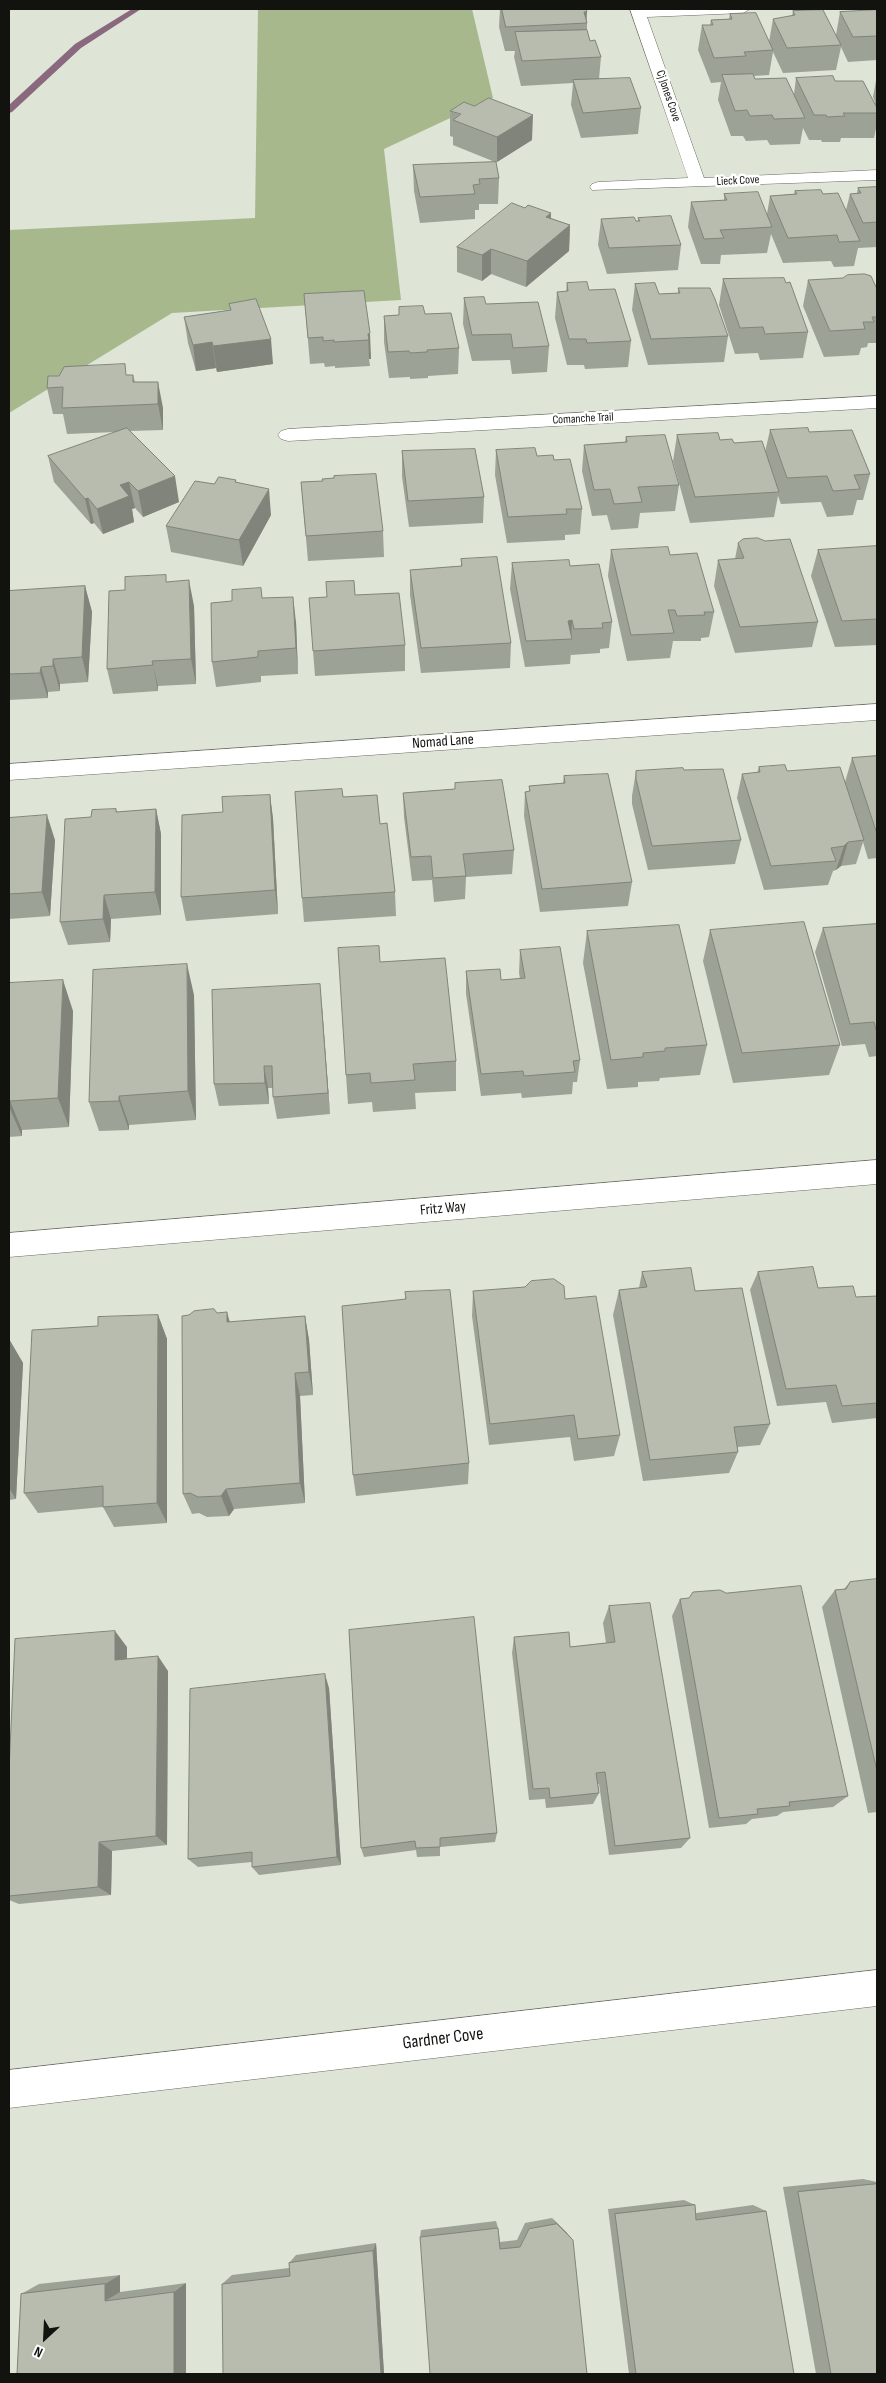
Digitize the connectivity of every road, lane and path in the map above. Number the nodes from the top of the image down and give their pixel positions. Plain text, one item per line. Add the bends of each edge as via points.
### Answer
1 (743, 9) edge
2 (638, 11) edge
3 (877, 175) edge
4 (698, 183) junction
5 (598, 187) dead end
6 (877, 402) edge
7 (288, 435) dead end
8 (877, 712) edge
9 (9, 772) edge
10 (877, 1172) edge
11 (9, 1245) edge
12 (877, 1988) edge
13 (9, 2089) edge

1 - 2 street
2 - 4 street, Cj Jones Cove
3 - 4 street, Lieck Cove
4 - 5 street, Lieck Cove
6 - 7 street, Comanche Trail
8 - 9 street, Nomad Lane
10 - 11 street, Fritz Way
12 - 13 street, Gardner Cove

